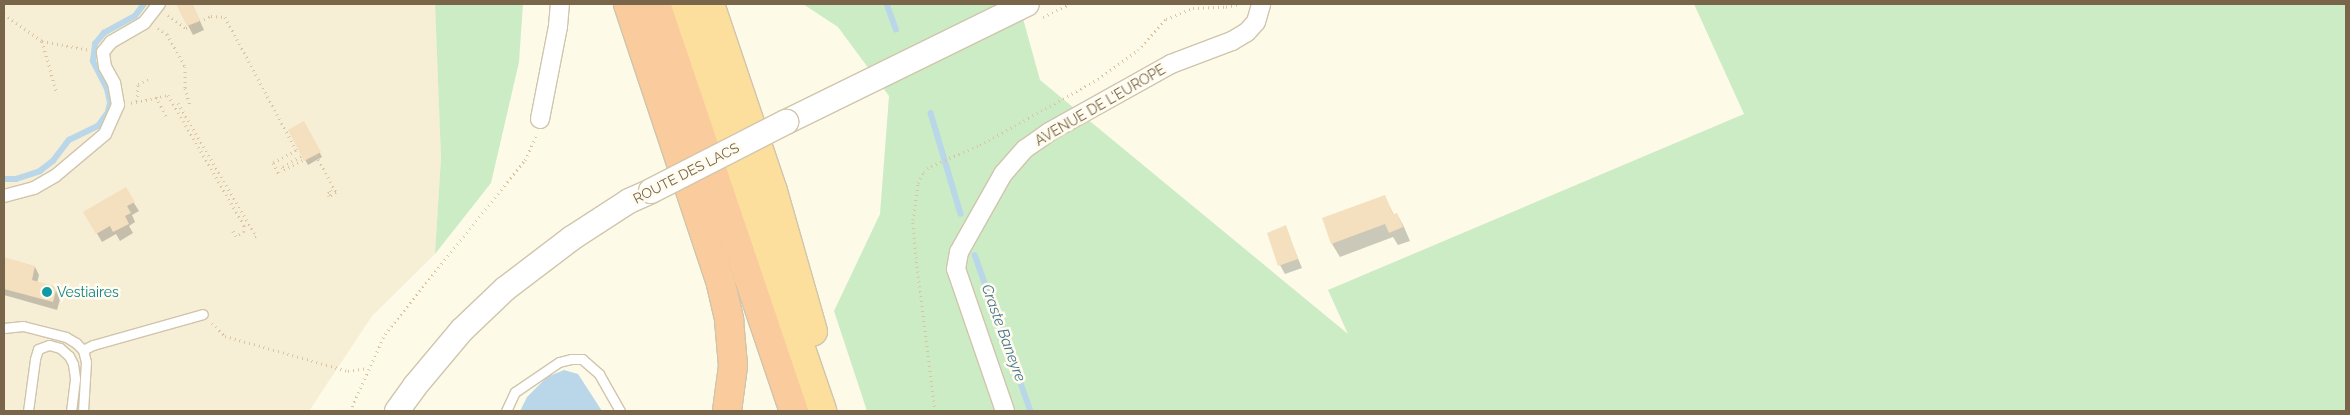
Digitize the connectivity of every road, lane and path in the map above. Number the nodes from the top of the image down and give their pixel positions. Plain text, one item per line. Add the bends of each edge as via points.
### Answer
1 (560, 4) edge
2 (628, 4) edge
3 (656, 4) edge
4 (683, 4) edge
5 (710, 4) edge
6 (1027, 4) edge
7 (1239, 4) edge
8 (1261, 4) edge
9 (158, 5) edge
10 (4, 14) edge
11 (144, 23) junction
12 (42, 41) junction
13 (87, 49) dead end
14 (149, 79) dead end
15 (57, 94) dead end
16 (156, 97) junction
17 (137, 101) junction
18 (178, 103) dead end
19 (118, 105) junction
20 (190, 106) dead end
21 (167, 118) dead end
22 (540, 119) joint
23 (316, 154) dead end
24 (302, 158) joint
25 (280, 176) dead end
26 (330, 189) dead end
27 (4, 196) edge
28 (231, 228) dead end
29 (254, 237) dead end
30 (203, 314) joint
31 (4, 328) edge
32 (83, 350) junction
33 (369, 368) junction
34 (28, 411) edge
35 (71, 411) edge
36 (83, 411) edge
37 (350, 411) edge
38 (397, 411) edge
39 (506, 411) edge
40 (620, 411) edge
41 (727, 411) edge
42 (794, 411) edge
43 (822, 411) edge
44 (830, 411) edge
45 (935, 411) edge
46 (1005, 411) edge

1 - 22 street
2 - 41 highway via 721,284 729,320 733,366
3 - 42 highway
4 - 43 highway
5 - 44 highway via 774,191 822,367
6 - 38 main road, ROUTE DES LACS, bridge via 629,201 572,238 505,289 456,337
7 - 45 path via 1193,8 1166,19 1127,60 1098,79 962,155 931,166 924,172 918,183 913,220
8 - 46 street, AVENUE DE L'EUROPE via 1256,22 1247,32 1171,64 1049,132 1025,149 1003,174 959,252 956,269
9 - 11 street
9 - 25 path via 186,28 211,16 225,17 296,150 273,163
10 - 12 path
11 - 19 street via 111,42 102,52 104,67 114,83
11 - 20 path via 167,34 185,67 185,88
12 - 13 path
12 - 15 path
14 - 17 path via 138,84
16 - 17 path
16 - 21 path
16 - 28 path via 168,95 244,225 244,231 236,236
17 - 19 path
18 - 29 path via 254,231
19 - 27 street via 105,134 54,176 34,188
22 - 33 path via 525,160 385,334
23 - 26 path via 336,192 329,196
24 - 24 path via 282,167 284,170
30 - 32 lane
30 - 33 path via 225,336 348,371
31 - 32 lane via 23,326 66,336
32 - 36 lane via 87,375
33 - 37 path
34 - 35 lane via 35,359 42,346 60,348 73,364 75,379
39 - 40 lane via 515,392 559,362 570,359 582,359 598,374

